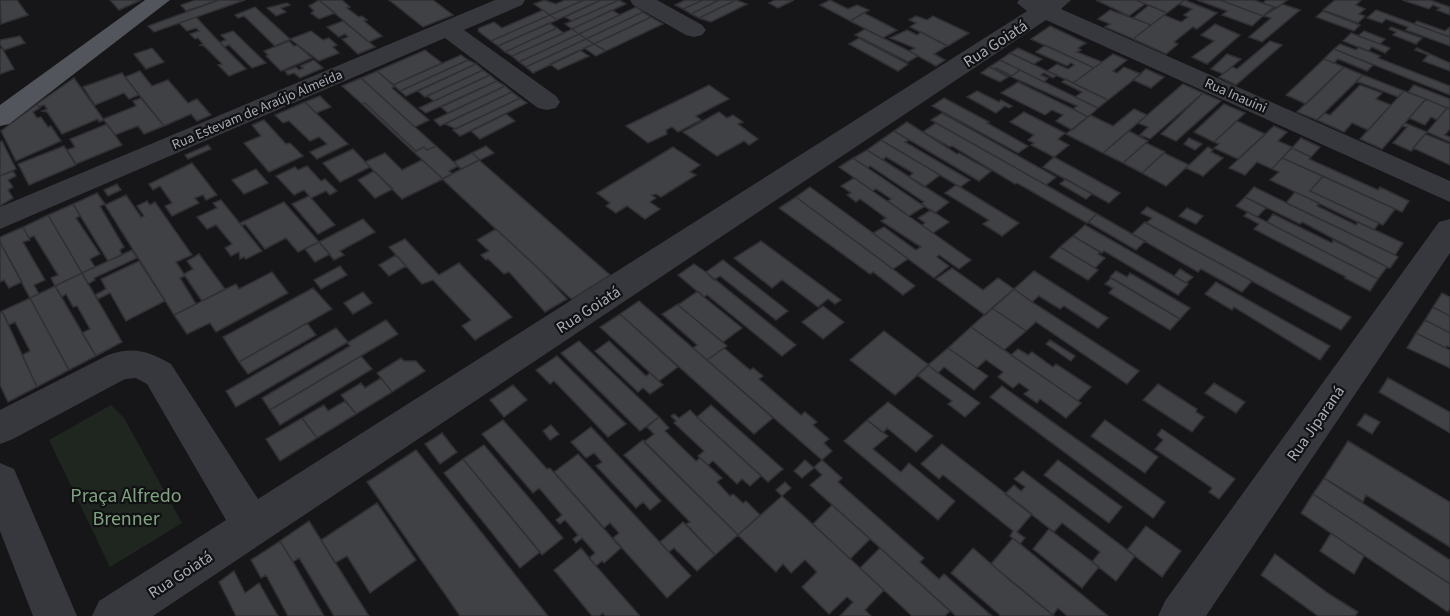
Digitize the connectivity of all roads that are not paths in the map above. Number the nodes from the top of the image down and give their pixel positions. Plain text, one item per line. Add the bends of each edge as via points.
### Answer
1 (159, 0) edge
2 (514, 0) edge
3 (641, 0) edge
4 (1042, 4) edge
5 (446, 28) junction
6 (694, 30) dead end
7 (547, 102) dead end
8 (0, 118) edge
9 (1450, 192) edge
10 (0, 219) edge
11 (1450, 230) edge
12 (0, 428) edge
13 (0, 481) edge
14 (253, 527) junction
15 (55, 616) edge
16 (114, 616) edge
17 (1180, 616) edge

1 - 8 main road
2 - 5 street, Rua Estevam de Araújo Almeida
3 - 6 street
4 - 9 street, Rua Inauini
4 - 14 street, Rua Goiatá
5 - 7 street
5 - 10 street, Rua Estevam de Araújo Almeida
11 - 17 street, Rua Jiparaná
12 - 14 street via 120,365 141,364 159,374
13 - 15 street
14 - 16 street, Rua Goiatá

